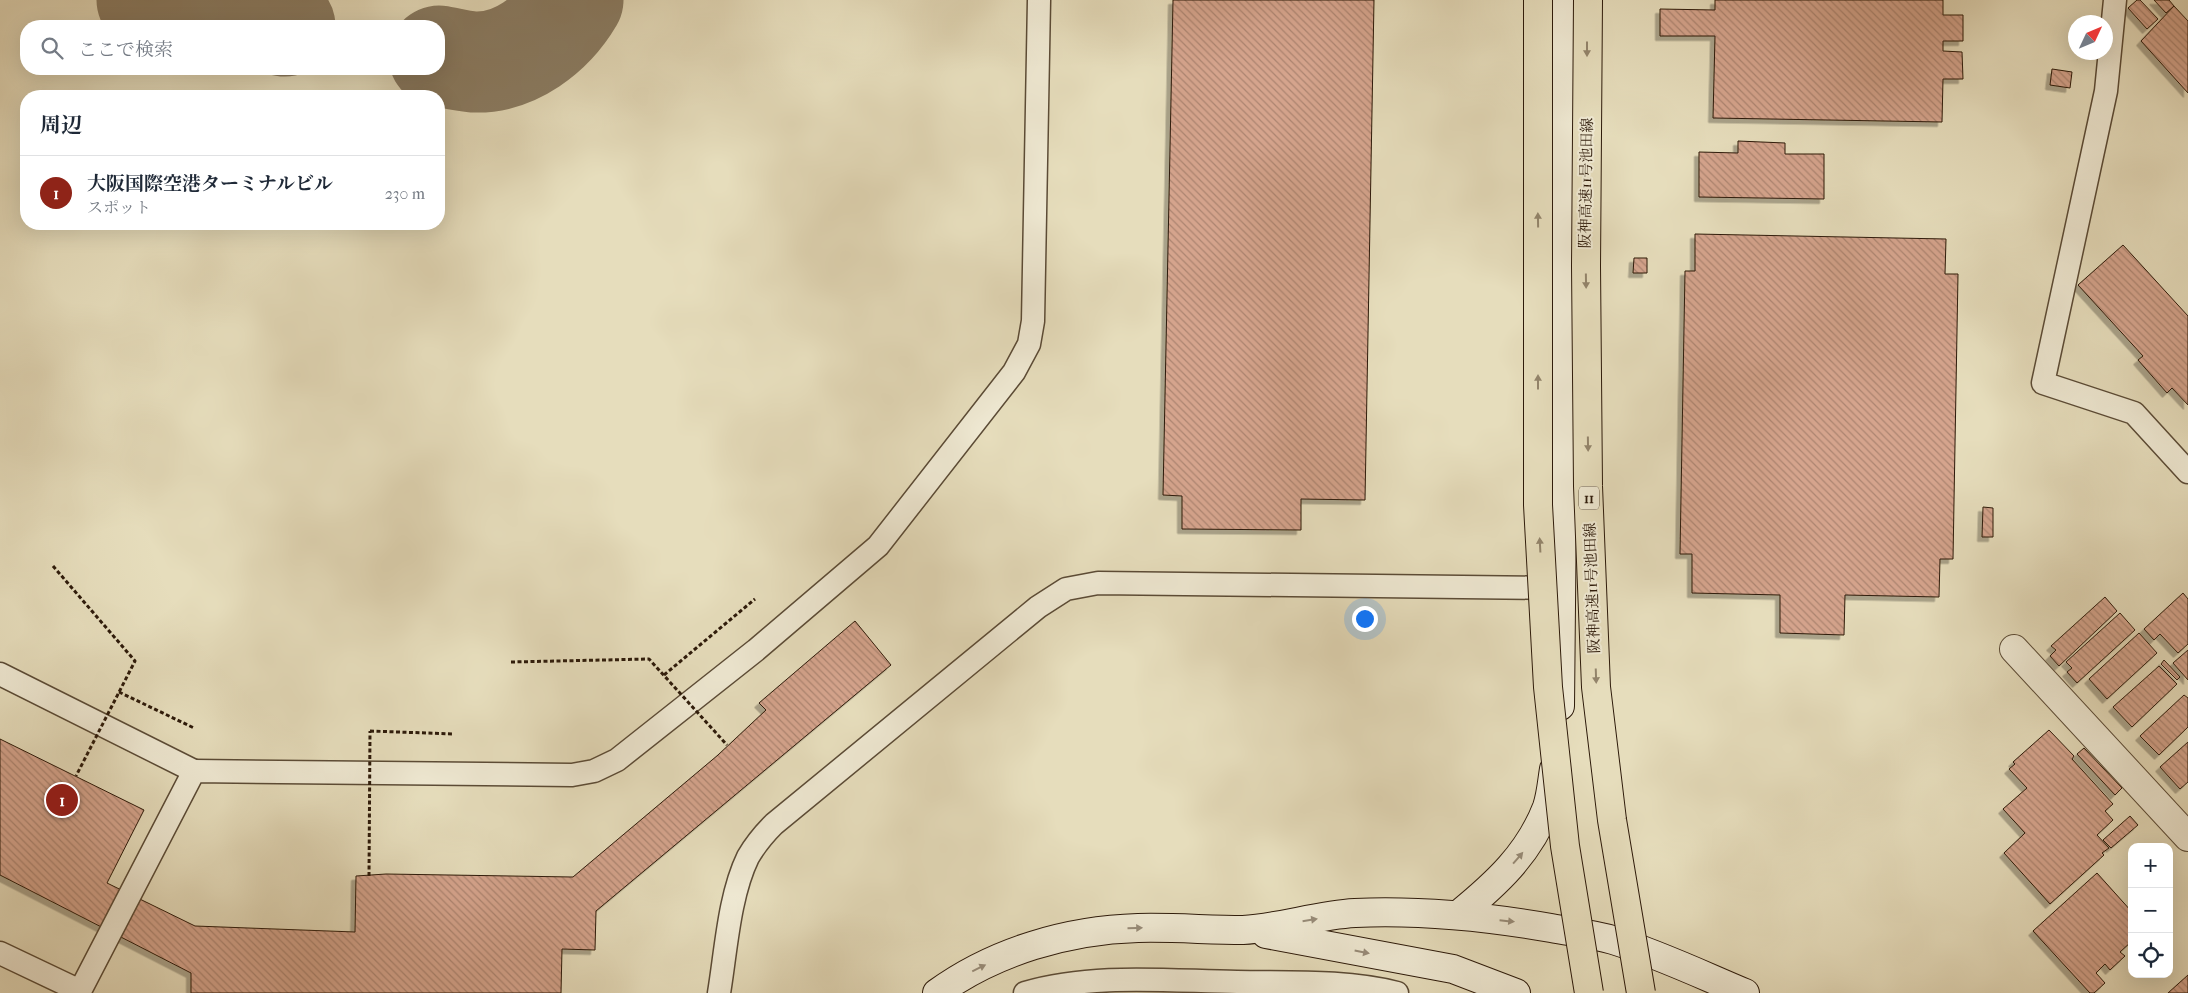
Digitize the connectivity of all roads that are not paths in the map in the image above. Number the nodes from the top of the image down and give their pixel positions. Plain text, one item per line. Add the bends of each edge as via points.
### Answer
1 (1039, 0) edge
2 (1538, 0) edge
3 (1567, 0) edge
4 (1588, 0) edge
5 (2115, 0) edge
6 (2188, 472) edge
7 (1562, 588) junction
8 (2014, 649) dead end
9 (0, 674) edge
10 (1559, 740) junction
11 (194, 771) junction
12 (2188, 838) edge
13 (1458, 915) junction
14 (1245, 930) junction
15 (1582, 933) junction
16 (0, 953) edge
17 (79, 992) edge
18 (719, 993) edge
19 (937, 993) edge
20 (1025, 993) edge
21 (1397, 993) edge
22 (1516, 993) edge
23 (1589, 993) edge
24 (1595, 993) edge
25 (1641, 993) edge
26 (1745, 993) edge

1 - 11 lane via 1033,321 1029,344 1014,372 878,546 756,650 617,760 594,771 572,776
23 -> 2 highway, bridge via 1563,826 1548,687 1538,506
3 - 7 street
4 -> 25 highway, 阪神高速11号池田線 / 11, bridge via 1588,486 1596,687 1612,820
5 - 6 lane via 2106,91 2042,383 2134,414
7 - 10 street
7 - 18 lane via 1098,583 1066,588 1038,607 774,824 759,840 748,858 732,911
8 - 12 street
9 - 11 lane
13 -> 10 street via 1496,884 1525,850 1547,806
10 - 15 street
11 - 17 lane
14 -> 13 street via 1354,913
13 -> 15 street
19 -> 14 street via 1013,952 1056,939 1096,931 1138,928
14 -> 22 street via 1454,969
15 - 24 street
15 - 26 street via 1613,940
16 - 17 lane
20 - 21 lane via 1049,986 1120,980 1311,983

